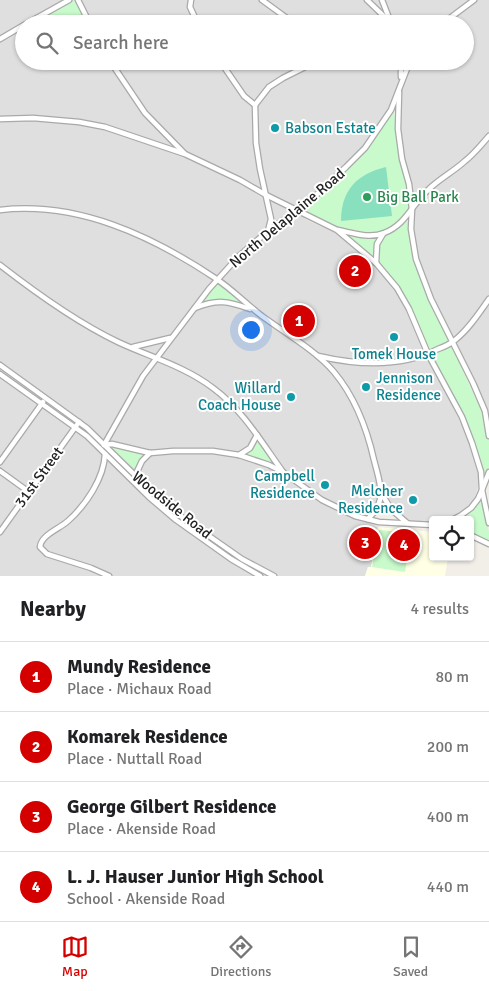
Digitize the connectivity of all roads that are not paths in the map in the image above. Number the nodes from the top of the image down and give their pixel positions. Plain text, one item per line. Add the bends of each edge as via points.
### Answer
1 (69, 0) edge
2 (78, 0) edge
3 (191, 0) edge
4 (262, 0) edge
5 (367, 0) edge
6 (382, 0) edge
7 (466, 0) edge
8 (474, 0) edge
9 (462, 8) junction
10 (42, 15) edge
11 (86, 15) edge
12 (194, 15) edge
13 (283, 15) edge
14 (383, 15) edge
15 (388, 15) edge
16 (453, 15) edge
17 (15, 29) edge
18 (2, 35) edge
19 (0, 39) edge
20 (116, 70) edge
21 (226, 70) edge
22 (299, 70) edge
23 (400, 70) edge
24 (406, 70) edge
25 (399, 88) junction
26 (255, 105) junction
27 (0, 118) edge
28 (489, 136) edge
29 (185, 154) junction
30 (266, 195) junction
31 (412, 209) junction
32 (298, 210) junction
33 (2, 211) edge
34 (337, 230) junction
35 (268, 231) junction
36 (383, 234) junction
37 (376, 263) junction
38 (0, 265) edge
39 (217, 279) junction
40 (489, 299) edge
41 (192, 310) junction
42 (254, 310) junction
43 (170, 338) junction
44 (453, 342) junction
45 (132, 347) junction
46 (428, 354) junction
47 (318, 356) junction
48 (156, 357) junction
49 (0, 365) edge
50 (0, 374) edge
51 (46, 398) junction
52 (42, 403) junction
53 (487, 413) edge
54 (79, 422) junction
55 (75, 427) junction
56 (257, 435) junction
57 (489, 436) edge
58 (104, 445) junction
59 (150, 453) junction
60 (106, 455) junction
61 (239, 455) junction
62 (0, 462) edge
63 (0, 471) edge
64 (283, 472) junction
65 (489, 472) edge
66 (135, 476) junction
67 (132, 482) junction
68 (482, 490) junction
69 (28, 492) junction
70 (382, 494) junction
71 (460, 516) edge
72 (368, 519) junction
73 (489, 523) edge
74 (408, 524) junction
75 (429, 525) edge
76 (0, 532) edge
77 (474, 537) edge
78 (489, 544) edge
79 (109, 576) edge
80 (260, 576) edge
81 (274, 576) edge

1 - 10 street
2 - 11 street
3 - 12 street
4 - 13 street
5 - 14 street
6 - 15 street
7 - 9 street
8 - 9 street
9 - 16 street
17 - 18 street
18 - 19 street
20 - 29 street via 145,113
21 - 26 street via 244,96
22 - 26 street via 269,88
23 - 25 street
24 - 25 street, North Delaplaine Road
25 - 31 street via 398,128
25 - 32 street, North Delaplaine Road via 391,110 365,148
26 - 30 street via 256,143
27 - 29 street via 33,118 105,127
28 - 31 street via 466,161 429,188
29 - 30 street
30 - 32 street
30 - 35 street via 271,219
31 - 36 street via 395,228
31 - 44 street via 411,229 416,259 431,299
32 - 34 street
32 - 35 street, North Delaplaine Road
33 - 39 street via 54,211 100,220 156,243
34 - 36 street
34 - 37 street
35 - 39 street, North Delaplaine Road
36 - 37 street via 377,244
37 - 46 street via 404,299
38 - 45 street via 72,316
39 - 41 street, North Delaplaine Road
39 - 42 street
40 - 44 street
41 - 42 street via 221,301
41 - 43 street, North Delaplaine Road
42 - 47 street
43 - 45 street
43 - 48 street, North Delaplaine Road
44 - 46 street
44 - 53 street
45 - 48 street
46 - 47 street via 382,363 341,362
46 - 68 street via 462,417 481,472
47 - 70 street via 347,389 360,413
48 - 56 street via 214,388 235,406
48 - 58 street, North Delaplaine Road
49 - 51 street, Woodside Road
50 - 52 street, Woodside Road
51 - 52 street
51 - 54 street, Woodside Road
52 - 55 street, Woodside Road
52 - 62 street
53 - 57 street
54 - 55 street, 31st Street
54 - 58 street, Woodside Road
55 - 60 street, Woodside Road
55 - 69 street, 31st Street
56 - 61 street via 250,448
56 - 64 street
58 - 59 street
58 - 60 street
58 - 66 street, Woodside Road
59 - 61 street via 213,450
59 - 66 street
60 - 67 street, Woodside Road
60 - 79 street via 87,501 66,523 43,539 40,547 47,554
61 - 64 street
63 - 69 street
64 - 72 street via 322,500
65 - 68 street
66 - 67 street
66 - 81 street, Woodside Road via 198,528 242,559
67 - 80 street, Woodside Road via 176,520
68 - 71 street via 471,508
68 - 73 street
69 - 76 street, 31st Street
70 - 72 street via 377,510
70 - 74 street via 391,510
72 - 74 street
74 - 75 street
77 - 78 street

